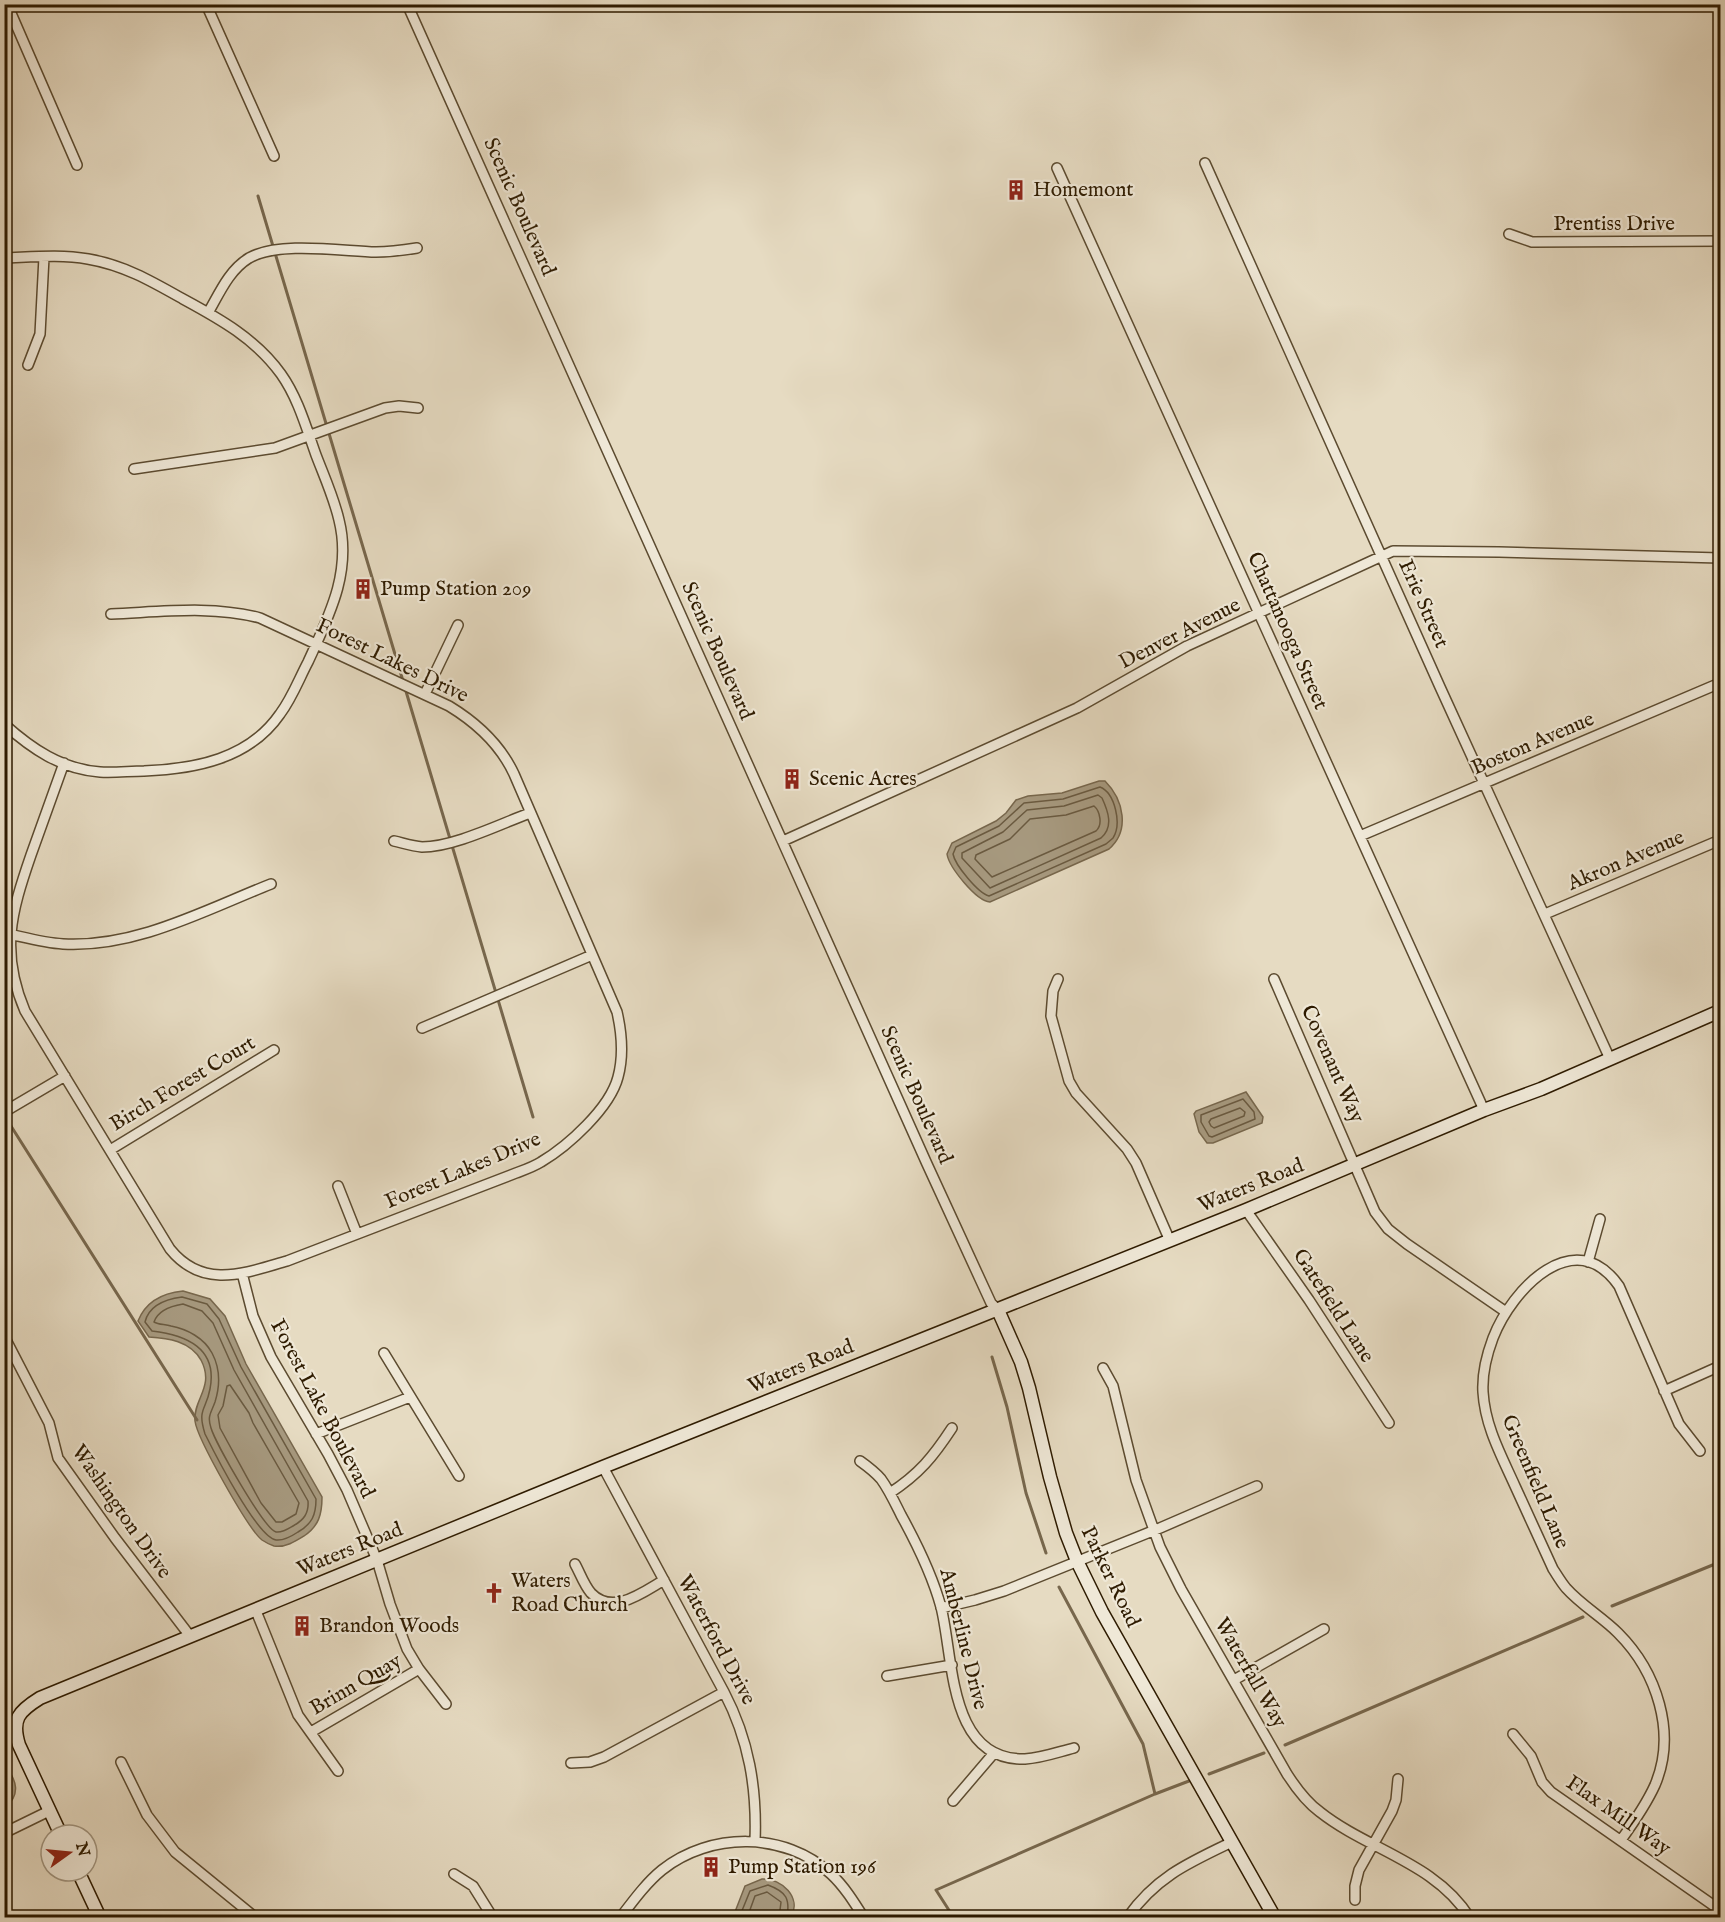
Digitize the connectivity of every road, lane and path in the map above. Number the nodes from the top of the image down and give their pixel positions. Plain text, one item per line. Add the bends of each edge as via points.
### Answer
1 (7, 4) edge
2 (206, 4) edge
3 (407, 4) edge
4 (274, 156) dead end
5 (1205, 163) dead end
6 (77, 165) dead end
7 (1057, 168) dead end
8 (1509, 234) dead end
9 (1720, 241) edge
10 (417, 248) dead end
11 (44, 257) junction
12 (4, 258) edge
13 (208, 313) junction
14 (28, 365) dead end
15 (418, 408) dead end
16 (309, 436) junction
17 (134, 469) dead end
18 (1382, 556) junction
19 (1720, 558) edge
20 (111, 614) dead end
21 (1259, 614) junction
22 (458, 625) dead end
23 (316, 645) junction
24 (1720, 683) edge
25 (425, 694) junction
26 (4, 724) edge
27 (64, 763) junction
28 (1485, 784) junction
29 (530, 813) junction
30 (1360, 837) junction
31 (1720, 840) edge
32 (394, 841) dead end
33 (783, 841) junction
34 (271, 884) dead end
35 (1545, 914) junction
36 (9, 934) junction
37 (592, 956) junction
38 (1058, 979) dead end
39 (1274, 979) dead end
40 (1720, 1011) edge
41 (422, 1028) dead end
42 (274, 1050) dead end
43 (1610, 1059) junction
44 (65, 1076) junction
45 (1484, 1110) junction
46 (4, 1112) edge
47 (110, 1150) junction
48 (1356, 1164) junction
49 (338, 1186) dead end
50 (1246, 1210) junction
51 (1600, 1219) dead end
52 (357, 1234) junction
53 (1170, 1241) junction
54 (1588, 1262) junction
55 (242, 1273) junction
56 (998, 1310) junction
57 (1506, 1312) junction
58 (4, 1336) edge
59 (384, 1353) dead end
60 (1720, 1366) edge
61 (1103, 1368) dead end
62 (1664, 1391) junction
63 (410, 1397) junction
64 (1389, 1424) dead end
65 (952, 1428) dead end
66 (316, 1434) junction
67 (1700, 1451) dead end
68 (860, 1461) dead end
69 (603, 1467) junction
70 (459, 1476) dead end
71 (1257, 1486) dead end
72 (890, 1493) junction
73 (1154, 1530) junction
74 (377, 1560) junction
75 (1077, 1561) junction
76 (575, 1564) dead end
77 (664, 1580) junction
78 (941, 1608) junction
79 (256, 1611) junction
80 (1324, 1629) dead end
81 (190, 1636) junction
82 (952, 1665) junction
83 (419, 1669) junction
84 (887, 1676) dead end
85 (1233, 1680) junction
86 (724, 1692) junction
87 (446, 1704) dead end
88 (310, 1732) junction
89 (1513, 1734) dead end
90 (1074, 1748) dead end
91 (994, 1753) junction
92 (121, 1762) dead end
93 (570, 1763) dead end
94 (338, 1771) dead end
95 (1398, 1779) dead end
96 (953, 1801) dead end
97 (49, 1811) junction
98 (55, 1823) edge
99 (4, 1833) edge
100 (1621, 1840) junction
101 (755, 1841) junction
102 (1232, 1842) junction
103 (1373, 1844) junction
104 (454, 1874) dead end
105 (84, 1883) edge
106 (1355, 1900) dead end
107 (1720, 1910) edge
108 (100, 1917) edge
109 (256, 1917) edge
110 (493, 1917) edge
111 (620, 1917) edge
112 (864, 1917) edge
113 (1127, 1917) edge
114 (1266, 1917) edge
115 (1275, 1917) edge
116 (1470, 1917) edge

1 - 6 street
2 - 4 street
3 - 33 street, Scenic Boulevard
5 - 18 street, Erie Street
7 - 21 street, Chattanooga Street
8 - 9 street, Prentiss Drive via 1532,242
10 - 13 street via 265,252 248,259 230,274
11 - 12 street
11 - 13 street via 89,259 128,269
11 - 14 street via 40,334
13 - 16 street via 264,352 292,392
15 - 16 street via 392,407
16 - 17 street via 275,448
16 - 23 street via 339,520 343,552 336,599
18 - 19 street, Denver Avenue via 1402,550
18 - 21 street, Denver Avenue
18 - 28 street, Erie Street
20 - 23 street, Forest Lakes Drive via 211,610 241,613 273,623
21 - 30 street, Chattanooga Street
21 - 33 street, Denver Avenue via 1187,646 1077,708
22 - 25 street
23 - 25 street, Forest Lakes Drive
23 - 27 street via 279,716 239,750 205,764 173,770 99,772
24 - 28 street, Boston Avenue
25 - 29 street, Forest Lakes Drive via 472,720 484,732 508,762
26 - 27 street via 33,749
27 - 36 street, Forest Lakes Drive via 12,909
28 - 30 street, Boston Avenue
28 - 35 street, Erie Street
29 - 32 street via 450,842 421,847
29 - 37 street, Forest Lakes Drive
30 - 45 street, Chattanooga Street
31 - 35 street, Akron Avenue
33 - 56 street, Scenic Boulevard via 927,1164 991,1303
34 - 36 street via 156,930 117,941 66,944
35 - 43 street, Erie Street
36 - 44 street, Forest Lakes Drive via 9,962 17,994
37 - 41 street
37 - 52 street, Forest Lakes Drive via 617,1012 622,1041 618,1077 600,1110 539,1163
38 - 53 street via 1051,1016 1069,1081 1136,1162
39 - 48 street, Covenant Way
40 - 43 street, Waters Road
42 - 47 street, Birch Forest Court
43 - 45 street, Waters Road
44 - 46 street
44 - 47 street, Forest Lakes Drive
45 - 48 street, Waters Road
47 - 55 street, Forest Lakes Drive via 177,1258 203,1274
48 - 50 street, Waters Road
48 - 57 street, Covenant Way via 1376,1212 1388,1229
49 - 52 street
50 - 53 street, Waters Road
50 - 64 street, Gatefield Lane
51 - 54 street
52 - 55 street, Forest Lakes Drive via 287,1261
53 - 56 street, Waters Road
54 - 57 street, Greenfield Lane via 1555,1264 1531,1282
54 - 62 street via 1611,1275 1619,1286
55 - 66 street, Forest Lake Boulevard via 264,1343
56 - 69 street, Waters Road
56 - 75 street, Parker Road via 1021,1362 1057,1506
57 - 100 street, Greenfield Lane via 1486,1360 1483,1390 1492,1436 1553,1569 1566,1588 1634,1651 1651,1676 1660,1705 1663,1748 1656,1783
58 - 81 street, Washington Drive via 49,1423 62,1464
59 - 63 street
60 - 62 street
61 - 73 street, Waterfall Way via 1115,1392 1136,1480
62 - 67 street via 1678,1424
63 - 66 street
63 - 70 street
65 - 72 street via 922,1469
66 - 74 street, Forest Lake Boulevard via 347,1490
68 - 72 street, Amberline Drive
69 - 74 street, Waters Road
69 - 77 street, Waterford Drive
71 - 73 street
72 - 78 street, Amberline Drive via 928,1567
73 - 75 street
73 - 85 street, Waterfall Way via 1181,1589
74 - 79 street, Waters Road
74 - 83 street, Forest Lake Boulevard via 407,1649
75 - 78 street via 1004,1591
75 - 102 street, Parker Road
76 - 77 street via 593,1595 610,1603 628,1600
77 - 86 street, Waterford Drive
78 - 82 street, Amberline Drive
79 - 81 street, Waters Road
79 - 88 street via 298,1715
80 - 85 street
81 - 97 street, Waters Road via 40,1698 22,1711 17,1721 17,1737
82 - 84 street
82 - 91 street, Amberline Drive via 966,1724
83 - 87 street, Forest Lake Boulevard
83 - 88 street, Brinn Quay
85 - 103 street, Waterfall Way via 1300,1794 1332,1821
86 - 93 street via 604,1757
86 - 101 street, Waterford Drive via 748,1754 756,1806
88 - 94 street
89 - 100 street, Flax Mill Way via 1551,1792
90 - 91 street, Amberline Drive via 1023,1759
91 - 96 street
92 - 109 street via 147,1815 176,1852
95 - 103 street via 1392,1811
97 - 98 street, Waters Road
97 - 99 street
100 - 107 street, Flax Mill Way
101 - 111 street via 707,1846 681,1858 653,1878
101 - 112 street via 797,1853 830,1873
102 - 113 street via 1192,1861 1159,1883
102 - 114 street, Parker Road
102 - 115 street, Parker Road
103 - 106 street via 1358,1874
103 - 116 street, Waterfall Way via 1434,1878
104 - 110 street via 473,1886
105 - 108 street

